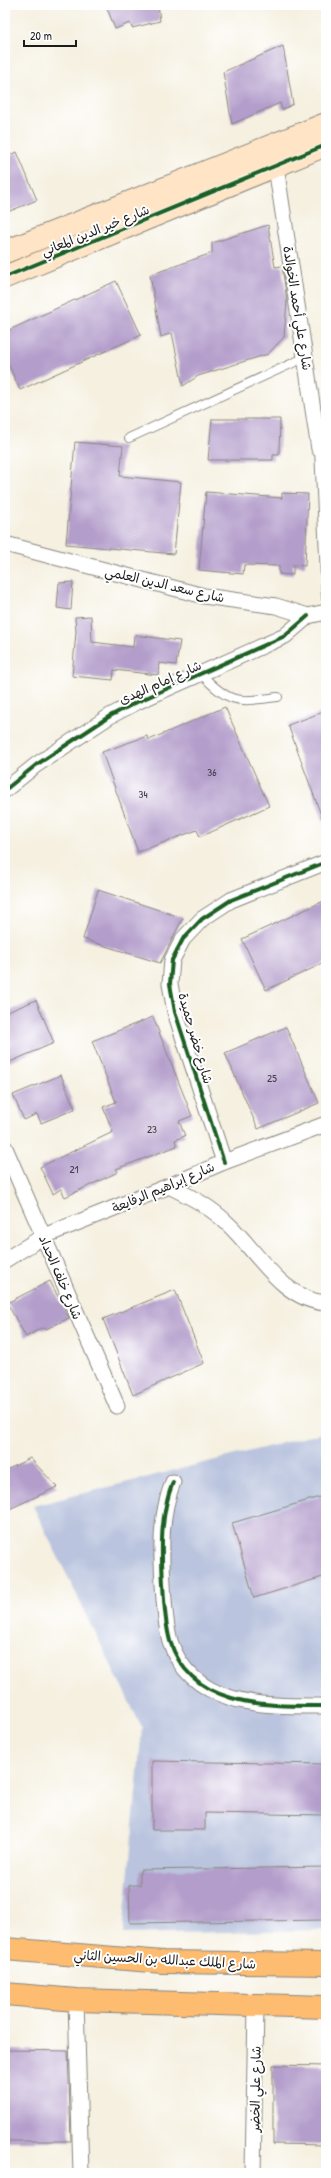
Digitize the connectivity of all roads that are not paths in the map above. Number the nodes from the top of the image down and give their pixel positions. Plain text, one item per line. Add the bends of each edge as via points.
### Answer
1 (326, 124) edge
2 (326, 145) edge
3 (276, 167) junction
4 (5, 252) edge
5 (5, 277) edge
6 (306, 357) junction
7 (129, 438) dead end
8 (323, 448) edge
9 (5, 544) edge
10 (326, 598) edge
11 (326, 612) edge
12 (308, 616) junction
13 (201, 674) junction
14 (278, 697) dead end
15 (5, 790) edge
16 (326, 862) edge
17 (326, 1124) edge
18 (5, 1148) edge
19 (224, 1162) junction
20 (169, 1186) junction
21 (44, 1236) junction
22 (5, 1260) edge
23 (326, 1303) edge
24 (117, 1406) dead end
25 (173, 1482) dead end
26 (326, 1706) edge
27 (5, 1949) edge
28 (326, 1964) edge
29 (5, 1994) edge
30 (76, 2000) junction
31 (256, 2006) junction
32 (326, 2007) edge
33 (81, 2173) edge
34 (253, 2173) edge

1 - 4 street, شارع خير الدين المعاني
2 - 3 street, شارع خير الدين المعاني
3 - 5 street, شارع خير الدين المعاني
3 - 6 street, شارع علي أحمد الخوالدة
6 - 7 lane
6 - 8 street, شارع علي أحمد الخوالدة
8 - 10 lane, شارع علي أحمد الخوالدة
9 - 12 street, شارع سعد الدين العلمي via 204,596 276,606
11 - 12 street, شارع سعد الدين العلمي
12 - 13 street, شارع إمام الهدى via 285,636
13 - 14 lane via 217,691 241,702
13 - 15 street, شارع إمام الهدى via 110,716 36,765
16 - 19 street, شارع خضر حميدة via 231,900 202,919 183,939 172,960 170,984 175,1012
17 - 19 street, شارع إبراهيم الرفايعة
18 - 21 street, شارع خلف الحداد
19 - 20 street, شارع إبراهيم الرفايعة
20 - 21 street, شارع إبراهيم الرفايعة
20 - 23 street via 202,1203 228,1224 271,1271 296,1293 319,1303
21 - 22 street, شارع إبراهيم الرفايعة
21 - 24 street, شارع خلف الحداد
25 - 26 street via 162,1522 161,1561 164,1610 170,1641 180,1663 190,1675 210,1690 239,1701 263,1706
27 - 28 highway, شارع الملك عبدالله بن الحسين الثاني via 163,1962
29 - 30 highway
30 - 31 highway
30 - 33 street
31 - 32 highway
31 - 34 street, شارع علي الخضر

